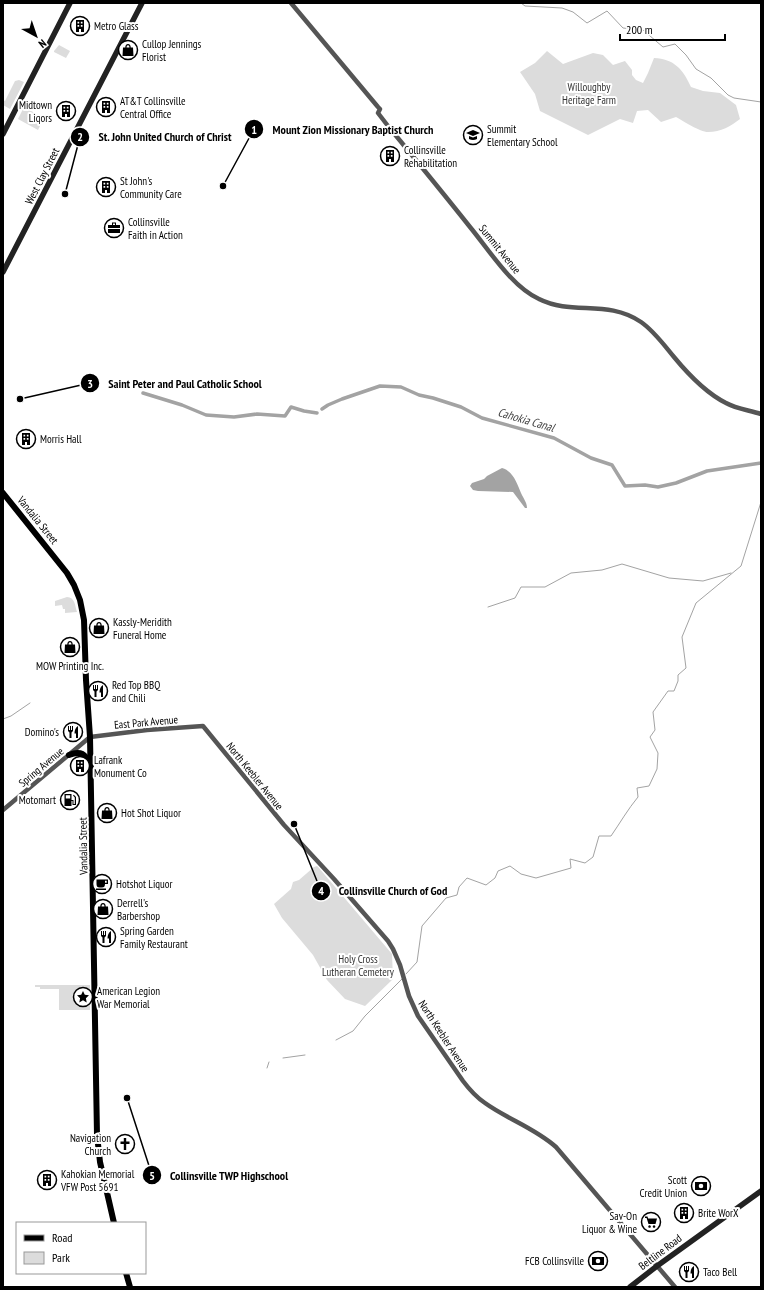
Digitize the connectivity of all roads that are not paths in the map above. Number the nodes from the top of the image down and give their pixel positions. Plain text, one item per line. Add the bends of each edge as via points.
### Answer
1 (70, 3) edge
2 (142, 3) edge
3 (291, 3) edge
4 (3, 134) edge
5 (3, 272) edge
6 (761, 414) edge
7 (3, 493) edge
8 (203, 726) joint
9 (90, 737) junction
10 (69, 755) junction
11 (91, 766) junction
12 (3, 810) edge
13 (761, 1191) edge
14 (114, 1222) edge
15 (657, 1266) junction
16 (126, 1274) edge
17 (130, 1287) edge
18 (630, 1287) edge
19 (676, 1287) edge

1 - 4 main road
2 - 5 main road, West Clay Street
3 - 6 street, Summit Avenue via 380,109 378,113 388,126 522,289 553,305 611,310 636,319 653,332 693,379 726,403
7 - 9 main road, Vandalia Street via 67,573 80,600 84,620
8 - 9 street, East Park Avenue
8 - 15 street, North Keebler Avenue via 284,825 388,941 400,965 418,1016 462,1081 485,1104 556,1147
9 - 10 street, Spring Avenue
9 - 11 main road, Vandalia Street
10 - 11 main road via 80,753
10 - 12 street, Spring Avenue
11 - 14 main road, Vandalia Street via 97,1135 100,1162
13 - 15 main road, Beltline Road
15 - 18 main road, Beltline Road
15 - 19 street, North Keebler Avenue
16 - 17 main road

